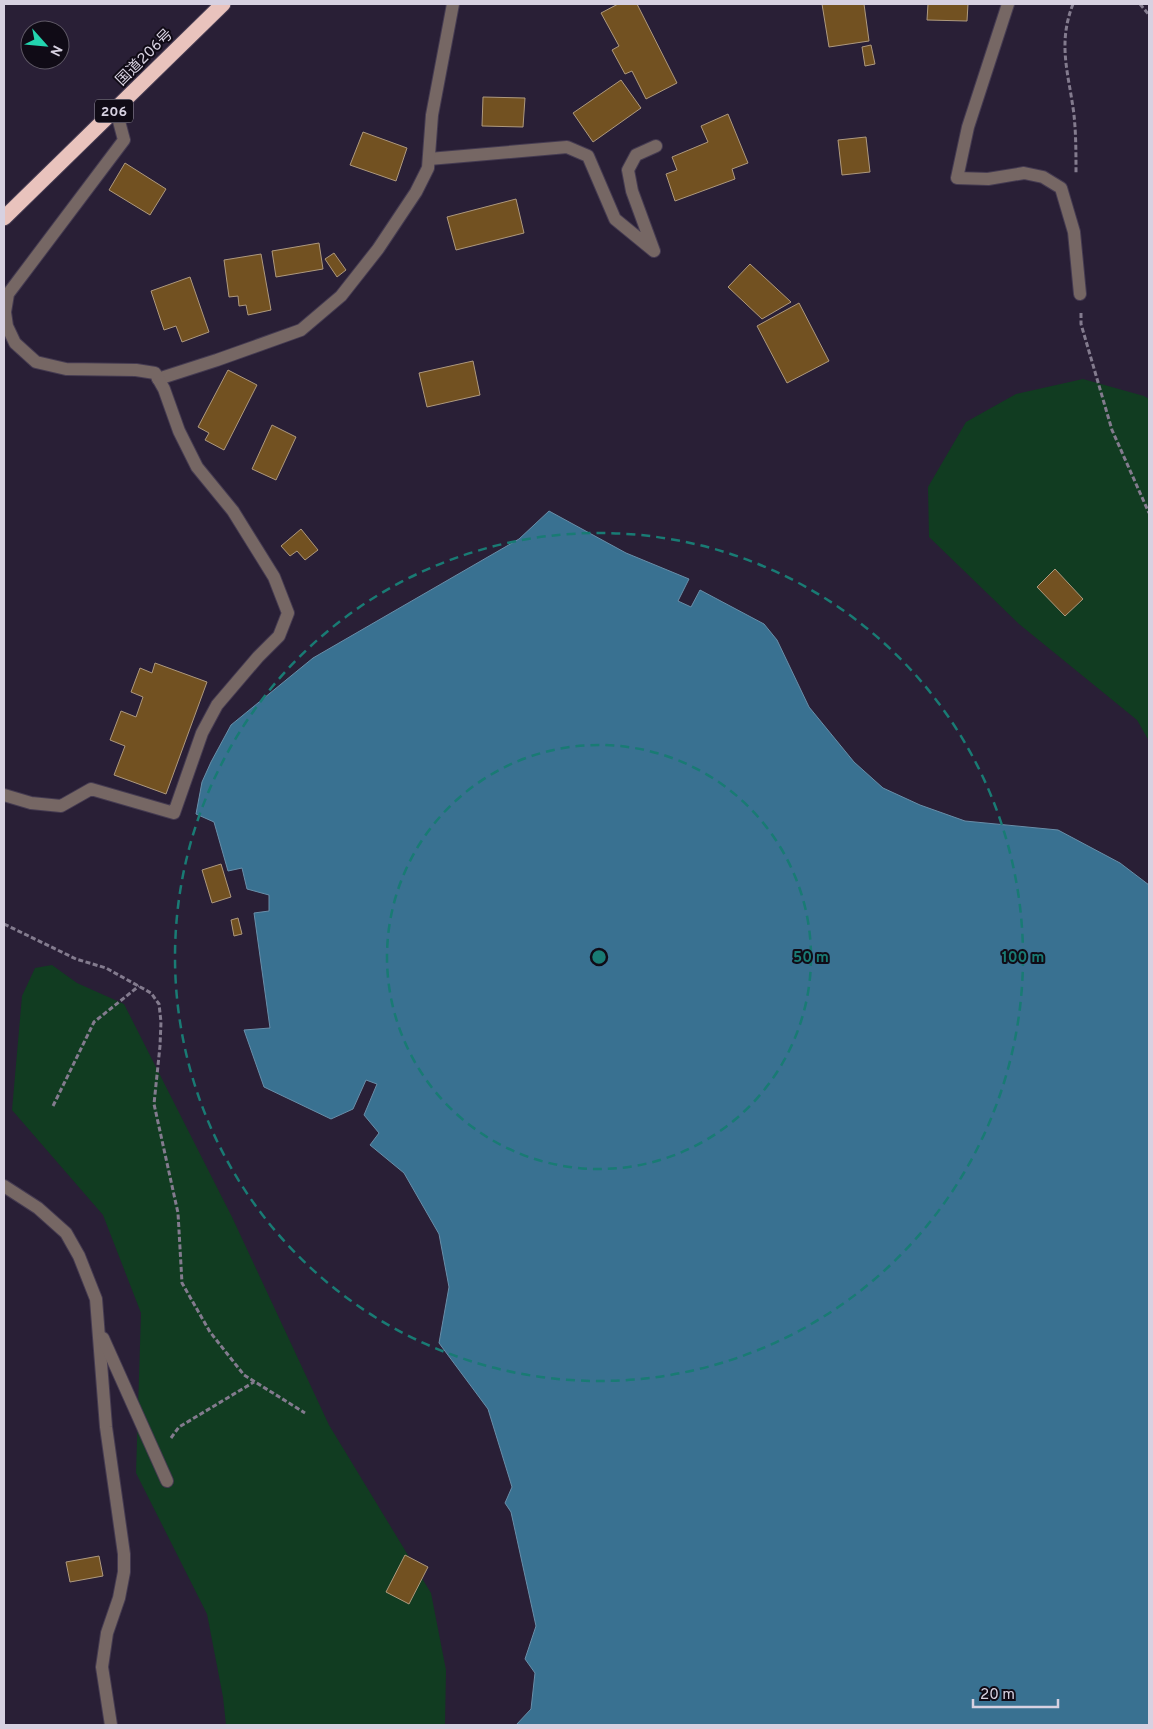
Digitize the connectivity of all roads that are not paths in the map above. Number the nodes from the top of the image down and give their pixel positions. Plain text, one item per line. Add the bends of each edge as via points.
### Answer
1 (223, 4) edge
2 (453, 4) edge
3 (1008, 4) edge
4 (116, 110) junction
5 (656, 146) dead end
6 (429, 159) junction
7 (4, 218) edge
8 (1080, 294) road end
9 (158, 379) junction
10 (4, 795) edge
11 (4, 1186) edge
12 (98, 1328) junction
13 (167, 1481) dead end
14 (111, 1725) edge

1 - 4 highway, 国道206号 / 206
2 - 6 street via 432,115
3 - 8 street via 968,127 957,178 988,179 1024,173 1043,177 1061,188 1074,232
4 - 7 highway, 国道206号 / 206
4 - 9 street via 124,140 8,294 6,326 14,343 36,362 66,369 136,370 154,373
5 - 6 street via 636,155 628,170 632,191 654,251 615,219 588,156 568,147
6 - 9 street via 416,192 378,249 341,296 321,314 301,330
9 - 10 street via 197,467 233,511 274,577 288,613 278,636 213,712 202,733 174,813 90,789 61,806 31,803
11 - 12 street via 38,1208 66,1233 96,1299
12 - 13 street
12 - 14 street via 106,1427 124,1554 119,1598 107,1633 102,1667

